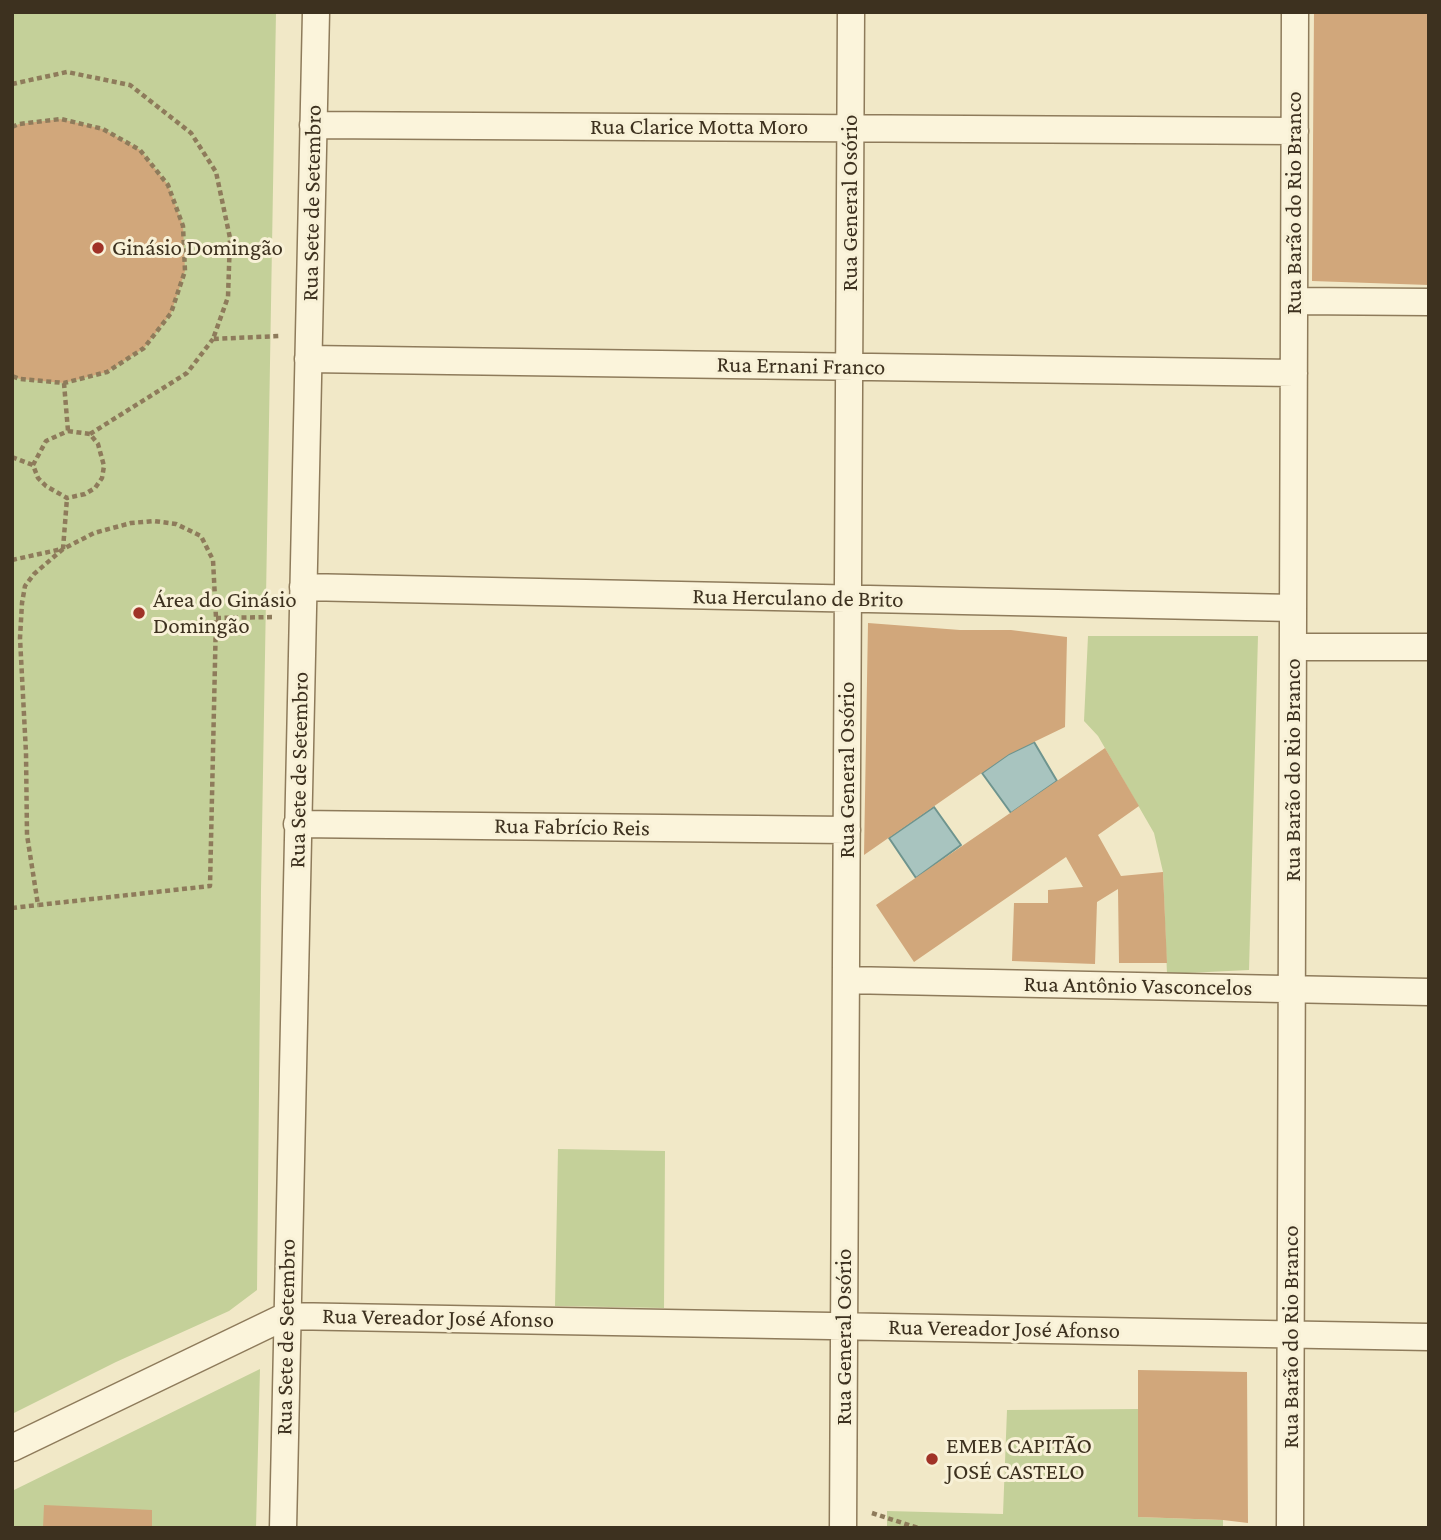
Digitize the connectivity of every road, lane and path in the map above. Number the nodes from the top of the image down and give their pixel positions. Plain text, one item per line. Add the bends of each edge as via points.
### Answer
1 (316, 12) edge
2 (852, 12) edge
3 (1295, 12) edge
4 (12, 84) edge
5 (313, 125) junction
6 (12, 127) edge
7 (851, 128) junction
8 (1295, 131) junction
9 (1294, 301) junction
10 (1429, 302) edge
11 (214, 339) junction
12 (308, 348) junction
13 (850, 367) junction
14 (1294, 373) junction
15 (12, 376) edge
16 (64, 383) junction
17 (68, 431) junction
18 (90, 434) junction
19 (12, 457) edge
20 (33, 465) junction
21 (67, 498) junction
22 (63, 549) junction
23 (12, 561) edge
24 (303, 587) junction
25 (848, 599) junction
26 (1293, 608) junction
27 (302, 616) junction
28 (216, 618) junction
29 (1293, 647) junction
30 (1429, 648) edge
31 (297, 824) junction
32 (847, 830) junction
33 (38, 905) junction
34 (12, 908) edge
35 (846, 980) junction
36 (1292, 989) junction
37 (1429, 992) edge
38 (286, 1315) junction
39 (845, 1326) junction
40 (1291, 1334) junction
41 (1429, 1337) edge
42 (12, 1448) edge
43 (871, 1512) dead end
44 (283, 1528) edge
45 (843, 1528) edge
46 (918, 1528) edge
47 (1290, 1528) edge

1 - 5 street, Rua Sete de Setembro
2 - 7 street, Rua General Osório
3 - 8 street, Rua Barão do Rio Branco
4 - 11 path via 67,72 130,85 191,133 216,172 230,238 228,297
5 - 7 street, Rua Clarice Motta Moro
5 - 12 street, Rua Sete de Setembro
6 - 16 path via 61,119 103,129 140,150 168,185 183,226 185,271 171,313 144,348 107,372
7 - 8 street, Rua Clarice Motta Moro
7 - 13 street, Rua General Osório
8 - 9 street, Rua Barão do Rio Branco
9 - 10 street
9 - 14 street, Rua Barão do Rio Branco
11 - 12 path
11 - 18 path via 187,373
12 - 13 street, Rua Ernani Franco
12 - 24 street, Rua Sete de Setembro
13 - 14 street, Rua Ernani Franco
13 - 25 street, Rua General Osório
14 - 26 street, Rua Barão do Rio Branco
15 - 16 path
16 - 17 path
17 - 18 path
17 - 20 path via 46,441
18 - 21 path via 101,454 102,478 85,494
19 - 20 path
20 - 21 path via 46,486
21 - 22 path
22 - 23 path
22 - 28 path via 94,533 131,523 176,524 201,536 213,560
22 - 33 path via 25,586 22,603 27,835
24 - 25 street, Rua Herculano de Brito
24 - 27 street, Rua Sete de Setembro
25 - 26 street, Rua Herculano de Brito
25 - 32 street, Rua General Osório
26 - 29 street, Rua Barão do Rio Branco
27 - 28 path
27 - 31 street, Rua Sete de Setembro
28 - 33 path via 210,886
29 - 30 street
29 - 36 street, Rua Barão do Rio Branco
31 - 32 street, Rua Fabrício Reis
31 - 38 street, Rua Sete de Setembro
32 - 35 street, Rua General Osório
33 - 34 path
35 - 36 street, Rua Antônio Vasconcelos
35 - 39 street, Rua General Osório
36 - 37 street, Rua Antônio Vasconcelos
36 - 40 street, Rua Barão do Rio Branco
38 - 39 street, Rua Vereador José Afonso
38 - 42 street
38 - 44 street, Rua Sete de Setembro
39 - 40 street, Rua Vereador José Afonso
39 - 45 street, Rua General Osório
40 - 41 street, Rua Vereador José Afonso
40 - 47 street, Rua Barão do Rio Branco
43 - 46 path

